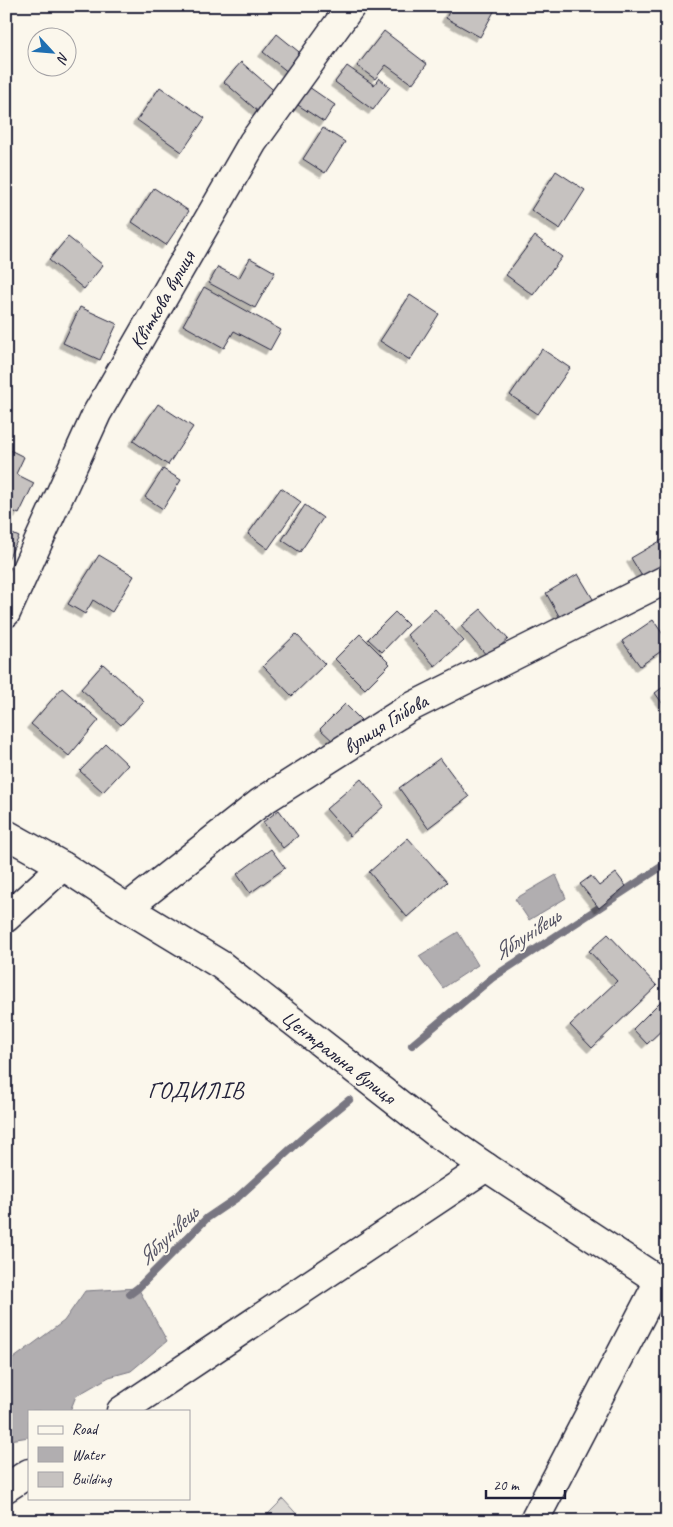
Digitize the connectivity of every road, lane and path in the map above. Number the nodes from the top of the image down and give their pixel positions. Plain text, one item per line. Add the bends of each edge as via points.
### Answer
1 (351, 6) edge
2 (667, 579) edge
3 (6, 613) edge
4 (6, 834) edge
5 (63, 866) junction
6 (127, 908) junction
7 (6, 918) edge
8 (486, 1167) junction
9 (663, 1284) edge
10 (122, 1410) edge
11 (28, 1474) edge
12 (6, 1488) edge
13 (534, 1521) edge

1 - 3 street, Квіткова вулиця via 253,142 97,413
2 - 6 street, вулиця Глібова via 409,708 261,802
4 - 5 street, Центральна вулиця
5 - 6 street, Центральна вулиця
5 - 7 street
6 - 8 street, Центральна вулиця via 221,964 435,1132
8 - 9 street, Центральна вулиця
8 - 10 street
9 - 13 street
11 - 12 street

